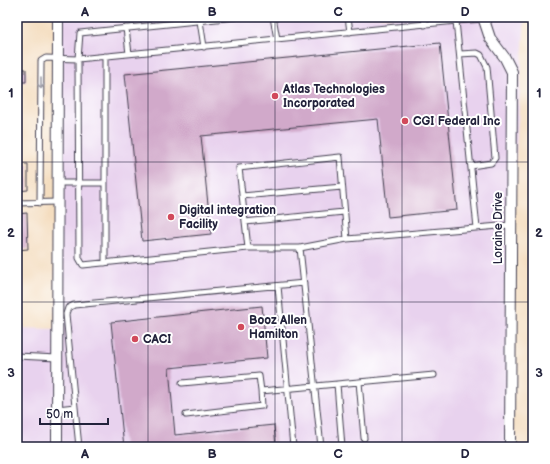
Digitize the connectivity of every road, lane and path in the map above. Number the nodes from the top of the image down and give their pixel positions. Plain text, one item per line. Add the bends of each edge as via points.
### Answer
1 (58, 17) edge
2 (236, 17) edge
3 (274, 17) edge
4 (348, 17) edge
5 (424, 17) edge
6 (483, 18) edge
7 (200, 21) junction
8 (456, 21) junction
9 (425, 24) junction
10 (126, 28) junction
11 (350, 32) junction
12 (277, 39) junction
13 (204, 47) junction
14 (129, 54) junction
15 (460, 54) junction
16 (106, 56) junction
17 (58, 58) junction
18 (78, 59) junction
19 (471, 166) junction
20 (58, 183) junction
21 (79, 183) junction
22 (105, 183) junction
23 (342, 187) junction
24 (242, 196) junction
25 (57, 202) junction
26 (17, 203) edge
27 (40, 203) junction
28 (344, 212) junction
29 (245, 222) junction
30 (511, 225) junction
31 (477, 228) junction
32 (347, 239) junction
33 (248, 248) junction
34 (300, 248) junction
35 (105, 263) junction
36 (304, 283) junction
37 (278, 286) junction
38 (17, 356) edge
39 (57, 358) junction
40 (434, 375) dead end
41 (359, 382) junction
42 (182, 383) dead end
43 (337, 384) junction
44 (315, 386) junction
45 (288, 389) junction
46 (262, 391) junction
47 (75, 408) junction
48 (57, 409) junction
49 (186, 415) dead end
50 (364, 438) dead end
51 (57, 447) edge
52 (79, 447) edge
53 (293, 447) edge
54 (321, 447) edge
55 (342, 447) edge
56 (510, 447) edge

1 - 17 street
2 - 7 lane
3 - 12 lane
4 - 11 lane
5 - 9 lane
6 - 8 lane
6 - 30 street, Loraine Drive via 490,38 512,72
7 - 10 lane
7 - 13 lane
8 - 9 lane
8 - 15 lane
9 - 11 lane
10 - 14 lane
10 - 18 lane via 80,33
11 - 12 lane
12 - 13 lane
13 - 14 lane
14 - 16 lane
15 - 19 lane
15 - 19 lane via 481,55 487,67 495,158 491,163
16 - 18 lane
16 - 22 lane
17 - 18 lane
17 - 20 street
17 -> 27 lane via 46,58 41,61
18 - 21 lane
19 - 31 lane
20 - 21 lane
20 - 25 street
21 - 22 lane
21 - 35 lane via 79,258 83,265
22 - 35 lane
23 - 24 lane
23 - 24 lane via 340,157 239,168
23 - 28 lane
24 - 29 lane
25 - 27 lane
25 - 39 street
26 - 27 lane
28 - 29 lane
28 - 32 lane
29 - 33 lane
30 - 31 lane
30 - 56 street, Loraine Drive
31 - 32 lane
32 - 34 lane
33 - 34 lane
33 - 35 lane
34 - 36 lane
36 - 37 lane
36 - 44 lane
37 - 45 lane
37 - 47 lane via 74,305 68,308 66,314
38 - 39 lane
39 - 48 street
40 - 41 lane
41 - 43 lane
41 - 50 lane
42 - 46 lane via 259,376
43 - 44 lane
43 - 55 lane
44 - 45 lane
44 - 54 lane
45 - 46 lane
45 - 53 lane
46 - 49 lane via 262,406
47 - 48 lane
47 - 52 lane
48 - 51 street

